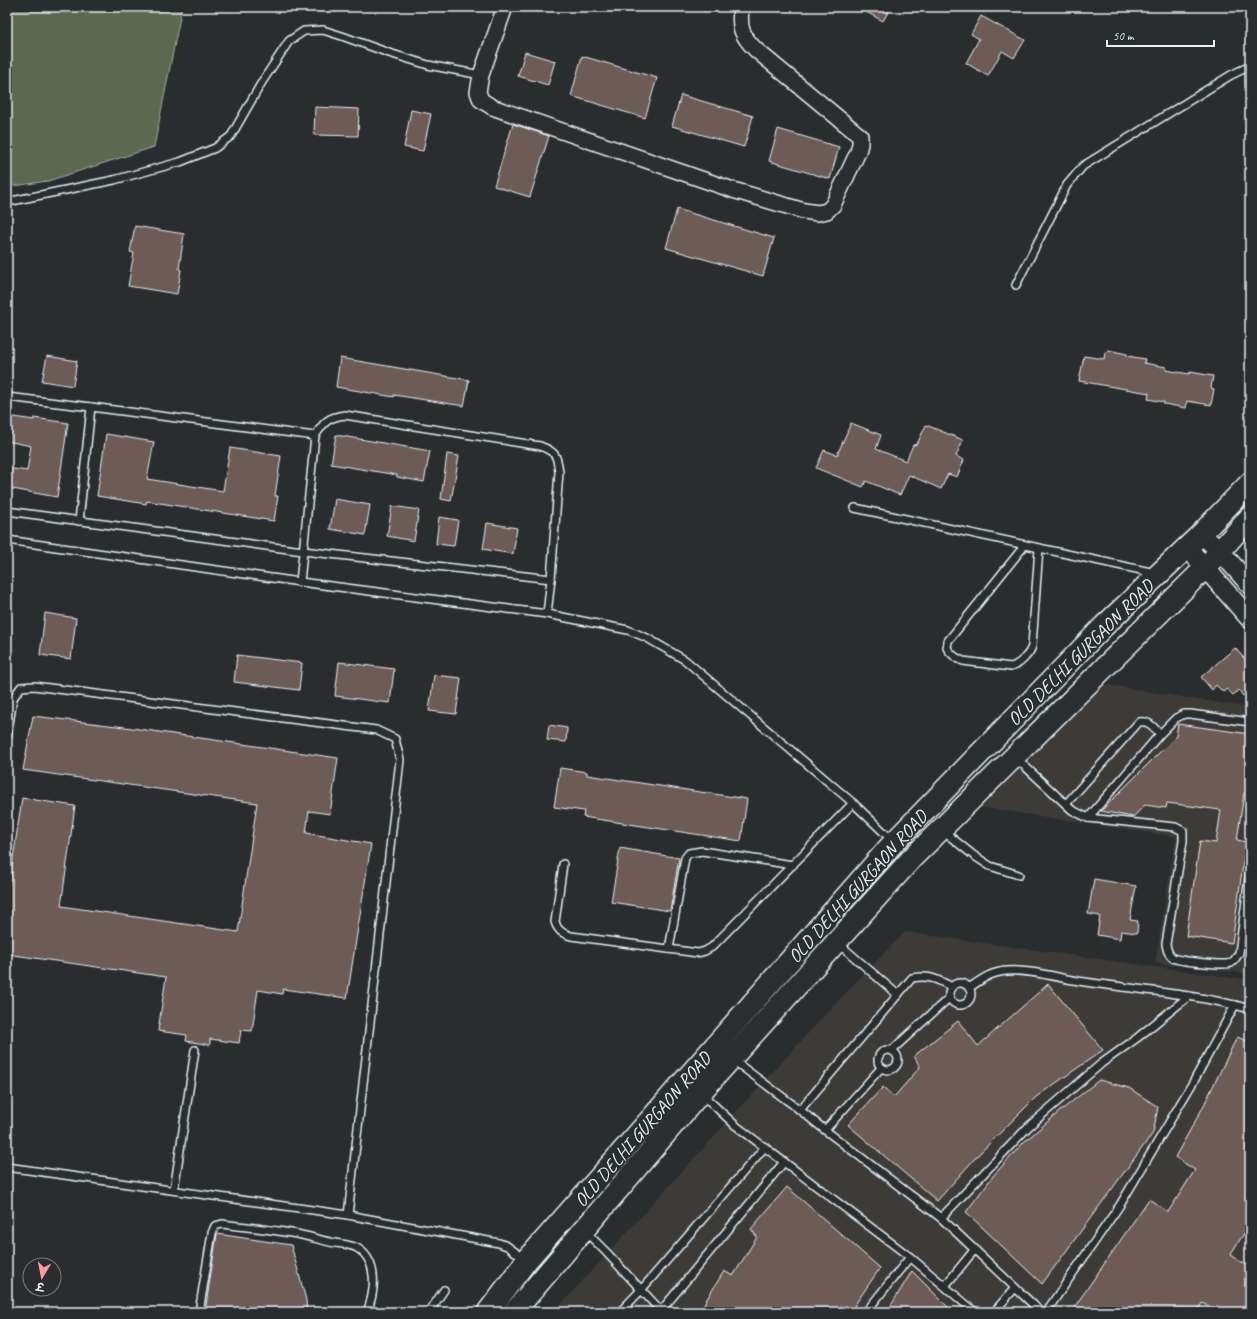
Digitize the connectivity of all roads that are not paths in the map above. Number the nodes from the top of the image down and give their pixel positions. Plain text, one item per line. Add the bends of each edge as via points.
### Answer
1 (505, 7) edge
2 (740, 7) edge
3 (1250, 66) edge
4 (481, 76) junction
5 (7, 202) edge
6 (1016, 286) dead end
7 (7, 397) edge
8 (91, 406) junction
9 (315, 436) junction
10 (1250, 484) edge
11 (854, 508) dead end
12 (7, 511) edge
13 (1250, 517) edge
14 (78, 521) junction
15 (7, 540) edge
16 (1194, 540) junction
17 (1025, 545) junction
18 (1039, 548) junction
19 (303, 551) junction
20 (1221, 552) junction
21 (1205, 568) junction
22 (1159, 574) junction
23 (551, 579) junction
24 (300, 582) junction
25 (1250, 585) edge
26 (547, 614) junction
27 (1250, 619) edge
28 (1250, 722) edge
29 (1160, 734) junction
30 (7, 738) edge
31 (1014, 757) junction
32 (853, 803) junction
33 (1066, 804) junction
34 (1088, 818) junction
35 (941, 829) junction
36 (894, 842) junction
37 (563, 864) dead end
38 (793, 865) junction
39 (1250, 870) edge
40 (1019, 875) dead end
41 (836, 942) junction
42 (669, 950) junction
43 (952, 987) junction
44 (970, 988) junction
45 (898, 994) junction
46 (1189, 996) junction
47 (950, 997) junction
48 (1235, 1005) junction
49 (1250, 1009) edge
50 (195, 1050) dead end
51 (892, 1050) junction
52 (732, 1058) junction
53 (881, 1068) junction
54 (701, 1092) junction
55 (800, 1110) junction
56 (825, 1130) junction
57 (765, 1147) junction
58 (784, 1162) junction
59 (7, 1166) edge
60 (174, 1190) junction
61 (348, 1215) junction
62 (941, 1218) junction
63 (584, 1230) junction
64 (975, 1249) junction
65 (910, 1257) junction
66 (527, 1260) junction
67 (945, 1286) junction
68 (1015, 1288) junction
69 (642, 1289) junction
70 (444, 1290) dead end
71 (495, 1310) edge
72 (200, 1312) edge
73 (367, 1312) edge
74 (429, 1312) edge
75 (514, 1312) edge
76 (620, 1312) edge
77 (661, 1312) edge
78 (866, 1312) edge
79 (975, 1312) edge
80 (994, 1312) edge
81 (1041, 1312) edge
82 (1046, 1312) edge

1 - 4 street
2 - 4 street via 740,26 747,42 860,136 858,152 827,211 804,211 734,190 492,107 481,100 478,92
3 - 6 lane via 1231,75 1084,166 1067,185
4 - 5 lane via 428,65 323,30 304,31 289,41 231,136 215,148 180,162 114,180
7 - 8 lane
8 - 9 lane
8 - 14 lane
9 - 19 lane
9 - 23 lane via 324,423 334,416 345,415 540,446 551,450 557,459 559,472
10 - 16 main road, OLD DELHI GURGAON ROAD
11 - 17 lane
12 - 14 lane
13 - 20 main road, OLD DELHI GURGAON ROAD
14 - 19 lane
15 - 24 lane
16 - 20 street
16 - 21 street
16 - 22 main road, OLD DELHI GURGAON ROAD
17 - 18 lane
17 - 18 lane via 948,641 947,648 956,658 1010,667 1028,654 1032,646
18 - 22 lane
19 - 23 lane
19 - 24 lane
20 - 21 main road, OLD DELHI GURGAON ROAD
20 - 25 street
21 - 27 street
21 - 31 main road, OLD DELHI GURGAON ROAD
22 - 36 main road, OLD DELHI GURGAON ROAD via 1104,626
23 - 26 lane
24 - 26 lane
26 - 32 lane via 628,630 685,660
28 - 29 lane via 1184,714 1176,718
29 - 33 lane via 1149,723 1139,722
29 - 34 lane
30 - 61 lane via 13,698 21,688 34,686 376,730 394,739 400,760
31 - 33 lane
31 - 35 main road, OLD DELHI GURGAON ROAD
32 - 36 lane
32 - 38 lane
33 - 34 lane
34 - 39 lane via 1175,826 1183,831 1166,944 1167,952 1173,958 1220,964 1230,964 1234,961 1239,953
35 - 40 lane via 990,866
35 - 41 main road, OLD DELHI GURGAON ROAD
36 - 66 main road, OLD DELHI GURGAON ROAD
37 - 42 lane via 555,922 557,929 571,936
38 - 42 lane via 712,947 698,953
38 - 42 lane via 702,851 688,853
41 - 45 lane
41 - 52 main road, OLD DELHI GURGAON ROAD
43 - 44 lane via 961,983
43 - 45 lane via 921,976 912,978
43 - 47 lane
44 - 46 lane via 986,976 1008,971 1023,971
44 - 47 lane via 970,999 964,1004 957,1004
45 - 55 lane
46 - 48 lane
46 - 62 lane via 1102,1063 1028,1126
47 - 51 lane
48 - 49 lane
48 - 82 lane via 1195,1079 1120,1205
50 - 60 lane
51 - 53 lane via 884,1050 878,1056
51 - 53 lane via 897,1056 897,1064 892,1069
52 - 54 main road, OLD DELHI GURGAON ROAD
52 - 55 lane
53 - 56 lane
54 - 57 lane via 735,1125
54 - 63 main road, OLD DELHI GURGAON ROAD
55 - 56 lane
56 - 62 lane
57 - 58 lane
57 - 69 lane
58 - 65 lane
58 - 77 lane
59 - 60 lane
60 - 61 lane
61 - 66 lane via 499,1243
62 - 64 lane
63 - 69 lane
63 - 75 main road, OLD DELHI GURGAON ROAD
64 - 67 lane
64 - 68 lane
65 - 67 lane
65 - 78 lane
66 - 71 main road, OLD DELHI GURGAON ROAD
67 - 79 lane
68 - 80 lane
68 - 81 lane
69 - 76 lane
69 - 77 lane
70 - 74 lane
72 - 73 lane via 212,1233 215,1226 222,1224 291,1233 356,1248 365,1255 373,1275 371,1303

